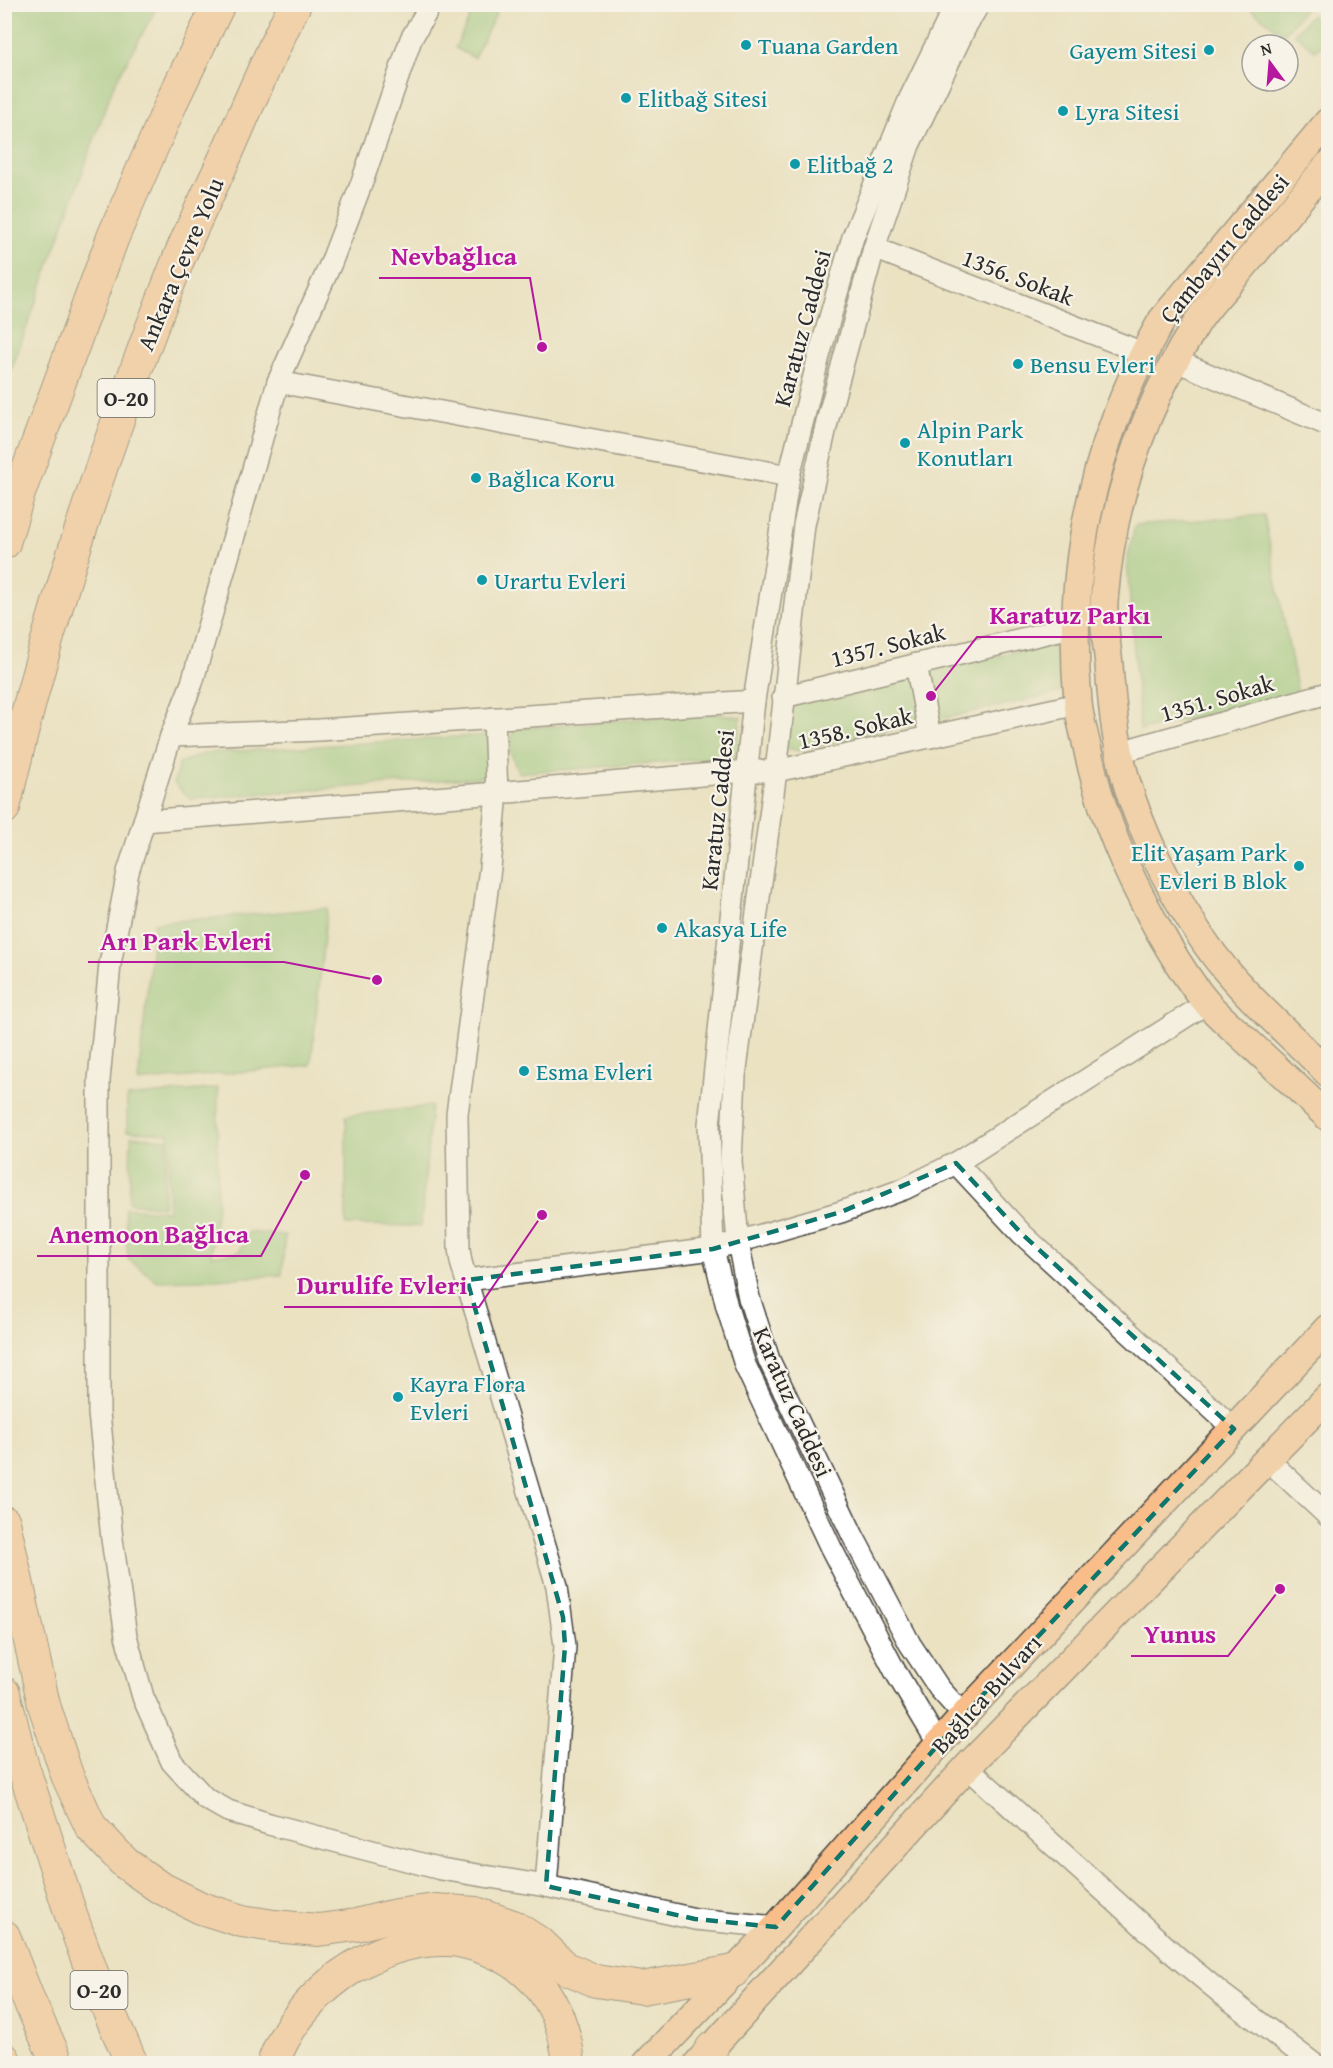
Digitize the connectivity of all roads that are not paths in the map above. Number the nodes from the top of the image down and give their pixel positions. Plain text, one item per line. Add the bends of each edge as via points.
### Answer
1 (219, 4) edge
2 (295, 4) edge
3 (431, 4) edge
4 (956, 4) edge
5 (979, 4) edge
6 (1329, 122) edge
7 (1329, 165) edge
8 (874, 248) junction
9 (1143, 353) junction
10 (1174, 360) junction
11 (278, 382) junction
12 (1329, 425) edge
13 (789, 476) junction
14 (4, 543) edge
15 (1075, 626) junction
16 (916, 664) junction
17 (1329, 693) edge
18 (783, 697) junction
19 (754, 701) junction
20 (1078, 704) junction
21 (494, 718) junction
22 (171, 736) junction
23 (930, 737) junction
24 (1120, 752) junction
25 (747, 771) junction
26 (776, 771) junction
27 (497, 793) junction
28 (4, 808) edge
29 (144, 821) junction
30 (1207, 1003) junction
31 (1329, 1073) edge
32 (1329, 1117) edge
33 (956, 1163) junction
34 (738, 1242) junction
35 (713, 1249) junction
36 (466, 1280) junction
37 (1329, 1328) edge
38 (1329, 1397) edge
39 (1234, 1429) junction
40 (1266, 1459) junction
41 (1329, 1516) edge
42 (4, 1522) edge
43 (4, 1693) edge
44 (965, 1717) junction
45 (939, 1745) junction
46 (967, 1767) junction
47 (546, 1886) junction
48 (776, 1928) junction
49 (4, 1936) edge
50 (734, 1971) junction
51 (703, 2058) edge
52 (4, 2059) edge
53 (6, 2064) edge
54 (58, 2064) edge
55 (132, 2064) edge
56 (273, 2064) edge
57 (569, 2064) edge
58 (646, 2064) edge
59 (1314, 2064) edge

1 - 14 highway, O-20 via 113,237
2 - 28 highway, Ankara Çevre Yolu / O-20 via 176,266 130,387 55,610
3 - 11 street via 411,39 331,263
4 - 13 street, Karatuz Caddesi via 910,98 853,237
5 - 8 street, Karatuz Caddesi via 909,146
6 - 9 main road, Çambayırı Caddesi via 1162,320
7 - 10 main road, Çambayırı Caddesi via 1196,323
8 - 9 street, 1356. Sokak
8 - 18 street, Karatuz Caddesi via 804,525
9 - 15 main road, Çambayırı Caddesi via 1112,426 1092,492 1082,542
10 - 12 street
10 - 24 main road, Çambayırı Caddesi via 1143,426 1113,531 1104,604
11 - 13 street
11 - 22 street via 192,683
13 - 19 street, Karatuz Caddesi
15 - 16 street, 1357. Sokak
15 - 20 main road, Çambayırı Caddesi
16 - 18 street, 1357. Sokak
16 - 23 street
17 - 24 street, 1351. Sokak
18 - 26 street, Karatuz Caddesi
19 - 21 street
19 - 25 street, Karatuz Caddesi
20 - 23 street, 1358. Sokak
20 - 30 main road, Çambayırı Caddesi via 1092,775 1116,846 1156,926
21 - 22 street
21 - 27 street
22 - 29 street
23 - 26 street, 1358. Sokak
24 - 31 main road, Çambayırı Caddesi via 1131,799 1185,912 1232,977
25 - 26 street, 1358. Sokak
25 - 27 street, 1358. Sokak
25 - 35 street, Karatuz Caddesi via 709,1125
26 - 34 street, Karatuz Caddesi via 734,1096 731,1161
27 - 29 street, 1358. Sokak
27 - 36 street via 457,1114 459,1249
29 - 47 street via 128,872 110,964 99,1080 99,1413 126,1636 143,1697 172,1762 205,1798 228,1811 441,1869
30 - 32 main road, Çambayırı Caddesi
30 - 33 street
33 - 34 street via 904,1189 841,1212
33 - 39 street via 1022,1234
34 - 35 street
34 - 44 street, Karatuz Caddesi via 749,1298 769,1360 798,1422 910,1644 939,1688
35 - 36 street
35 - 45 street, Karatuz Caddesi via 745,1365 831,1548 895,1671
36 - 47 street via 563,1617 565,1646
37 - 39 main road, Bağlıca Bulvarı
38 - 40 main road, Bağlıca Bulvarı
39 - 44 main road, Bağlıca Bulvarı
40 - 41 street
40 - 46 main road, Bağlıca Bulvarı
42 - 50 highway via 44,1705 67,1775 91,1827 125,1863 159,1887 201,1908 274,1926 318,1929 435,1910 476,1913 513,1926 541,1944 566,1968 596,1981 642,1988
43 - 55 highway, O-20 via 21,1760 71,1915
44 - 45 main road, Bağlıca Bulvarı
45 - 48 main road, Bağlıca Bulvarı
46 - 51 main road, Bağlıca Bulvarı
46 - 59 street via 1176,1956
47 - 48 street via 695,1919
48 - 50 main road, Bağlıca Bulvarı
49 - 54 highway, O-20
50 - 58 main road, Bağlıca Bulvarı
52 - 53 highway
56 - 57 highway via 279,2045 306,2005 340,1974 414,1942 447,1940 472,1943 530,1974 552,2003 567,2040

